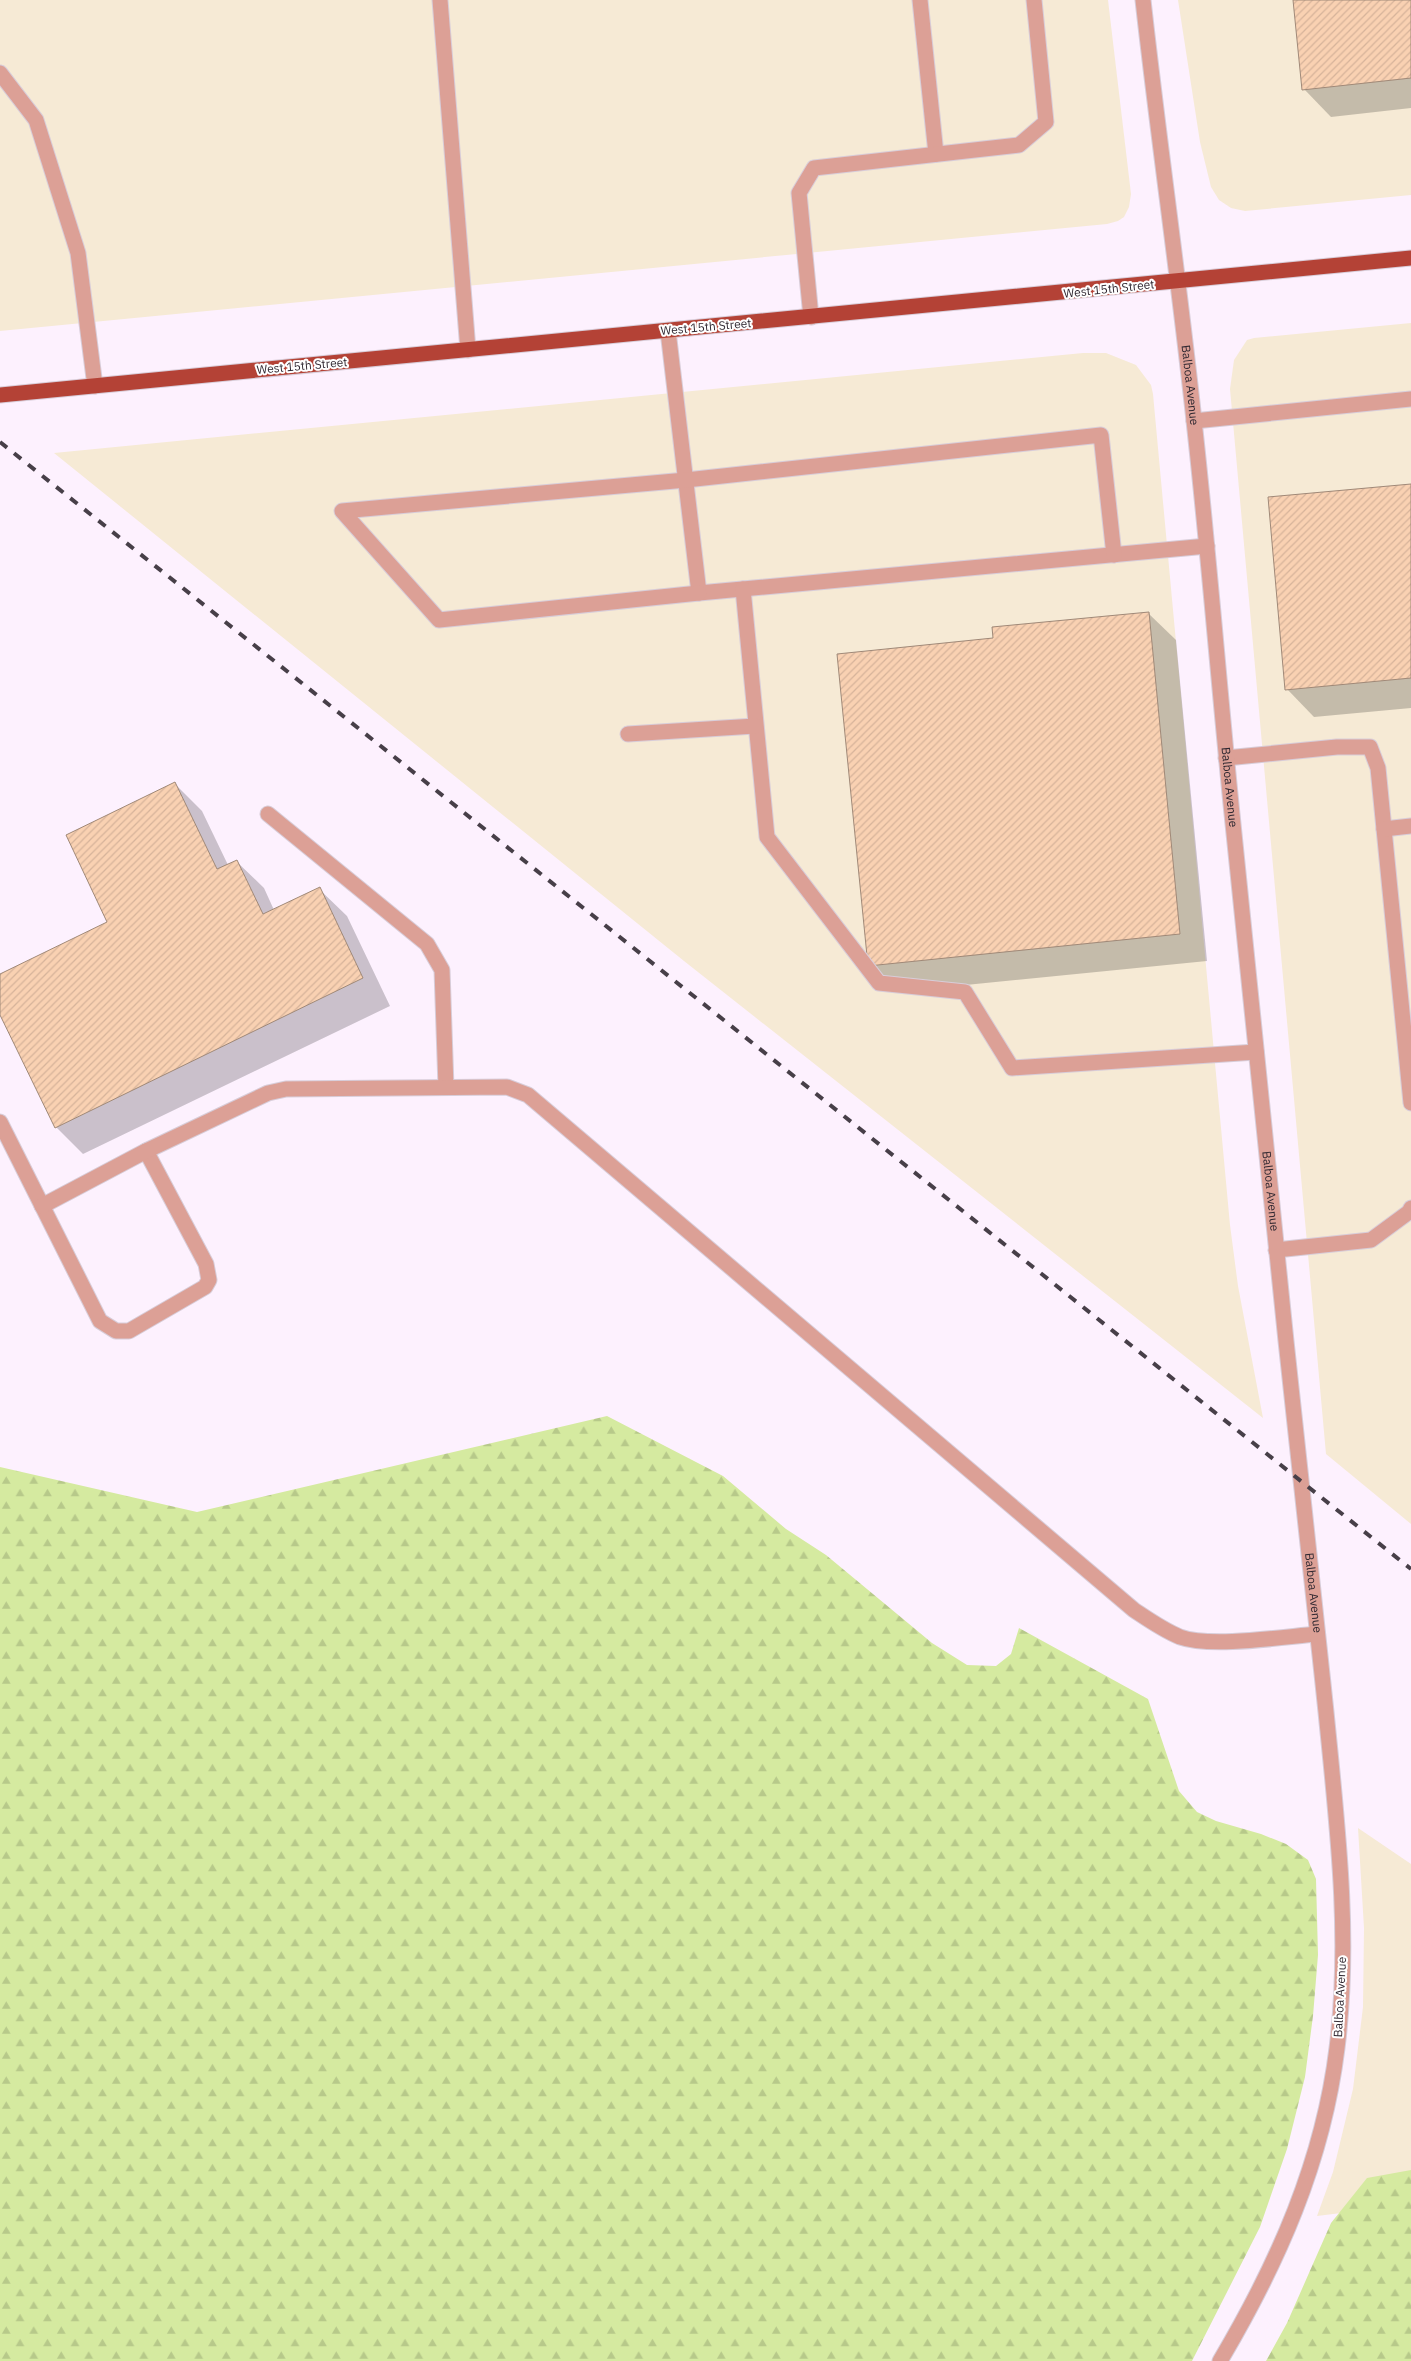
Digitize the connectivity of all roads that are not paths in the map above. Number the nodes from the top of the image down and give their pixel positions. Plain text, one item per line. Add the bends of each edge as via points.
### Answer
1 (440, 0) edge
2 (920, 0) edge
3 (1034, 0) edge
4 (1143, 0) edge
5 (0, 72) edge
6 (936, 154) junction
7 (1411, 258) edge
8 (1179, 281) junction
9 (811, 317) junction
10 (668, 331) junction
11 (468, 350) junction
12 (95, 386) junction
13 (0, 395) edge
14 (1411, 399) edge
15 (1194, 421) junction
16 (686, 480) junction
17 (1207, 546) junction
18 (1114, 555) junction
19 (743, 589) junction
20 (699, 593) junction
21 (755, 726) junction
22 (628, 734) dead end
23 (1226, 758) junction
24 (268, 814) dead end
25 (1411, 826) edge
26 (1384, 829) junction
27 (1256, 1052) junction
28 (446, 1087) junction
29 (1411, 1103) edge
30 (0, 1122) edge
31 (146, 1151) junction
32 (42, 1206) junction
33 (1411, 1208) edge
34 (1276, 1250) junction
35 (1317, 1634) junction
36 (1220, 2361) edge

1 - 11 street
2 - 6 street
3 - 6 street via 1046,122 1019,145
4 - 8 street, Balboa Avenue
5 - 12 street via 36,120 78,253
6 - 9 street via 814,168 799,193
7 - 8 highway, West 15th Street
8 - 9 highway, West 15th Street
8 - 15 street, Balboa Avenue
9 - 10 highway, West 15th Street
10 - 11 highway, West 15th Street
10 - 16 street
11 - 12 highway, West 15th Street
12 - 13 highway, West 15th Street
14 - 15 street
15 - 17 street, Balboa Avenue
16 - 18 street via 1100,435
16 - 20 street
16 - 20 street via 342,511 439,620
17 - 18 street
17 - 23 street, Balboa Avenue
18 - 19 street
19 - 20 street
19 - 21 street
21 - 22 street
21 - 27 street via 767,837 879,982 965,992 1012,1068
23 - 26 street via 1337,747 1370,747 1378,768
23 - 27 street, Balboa Avenue
24 - 28 street via 427,944 442,970
25 - 26 street
26 - 29 street
27 - 34 street, Balboa Avenue
28 - 31 street via 286,1089 268,1093
28 - 35 street via 507,1087 528,1095 1134,1610 1160,1627 1181,1637 1206,1642
30 - 32 street
31 - 32 street
31 - 32 street via 206,1264 209,1280 205,1287 129,1330 116,1331 100,1321
33 - 34 street via 1371,1240
34 - 35 street, Balboa Avenue
35 - 36 street, Balboa Avenue via 1341,1878 1343,1965 1337,2053 1319,2140 1294,2217 1245,2320

